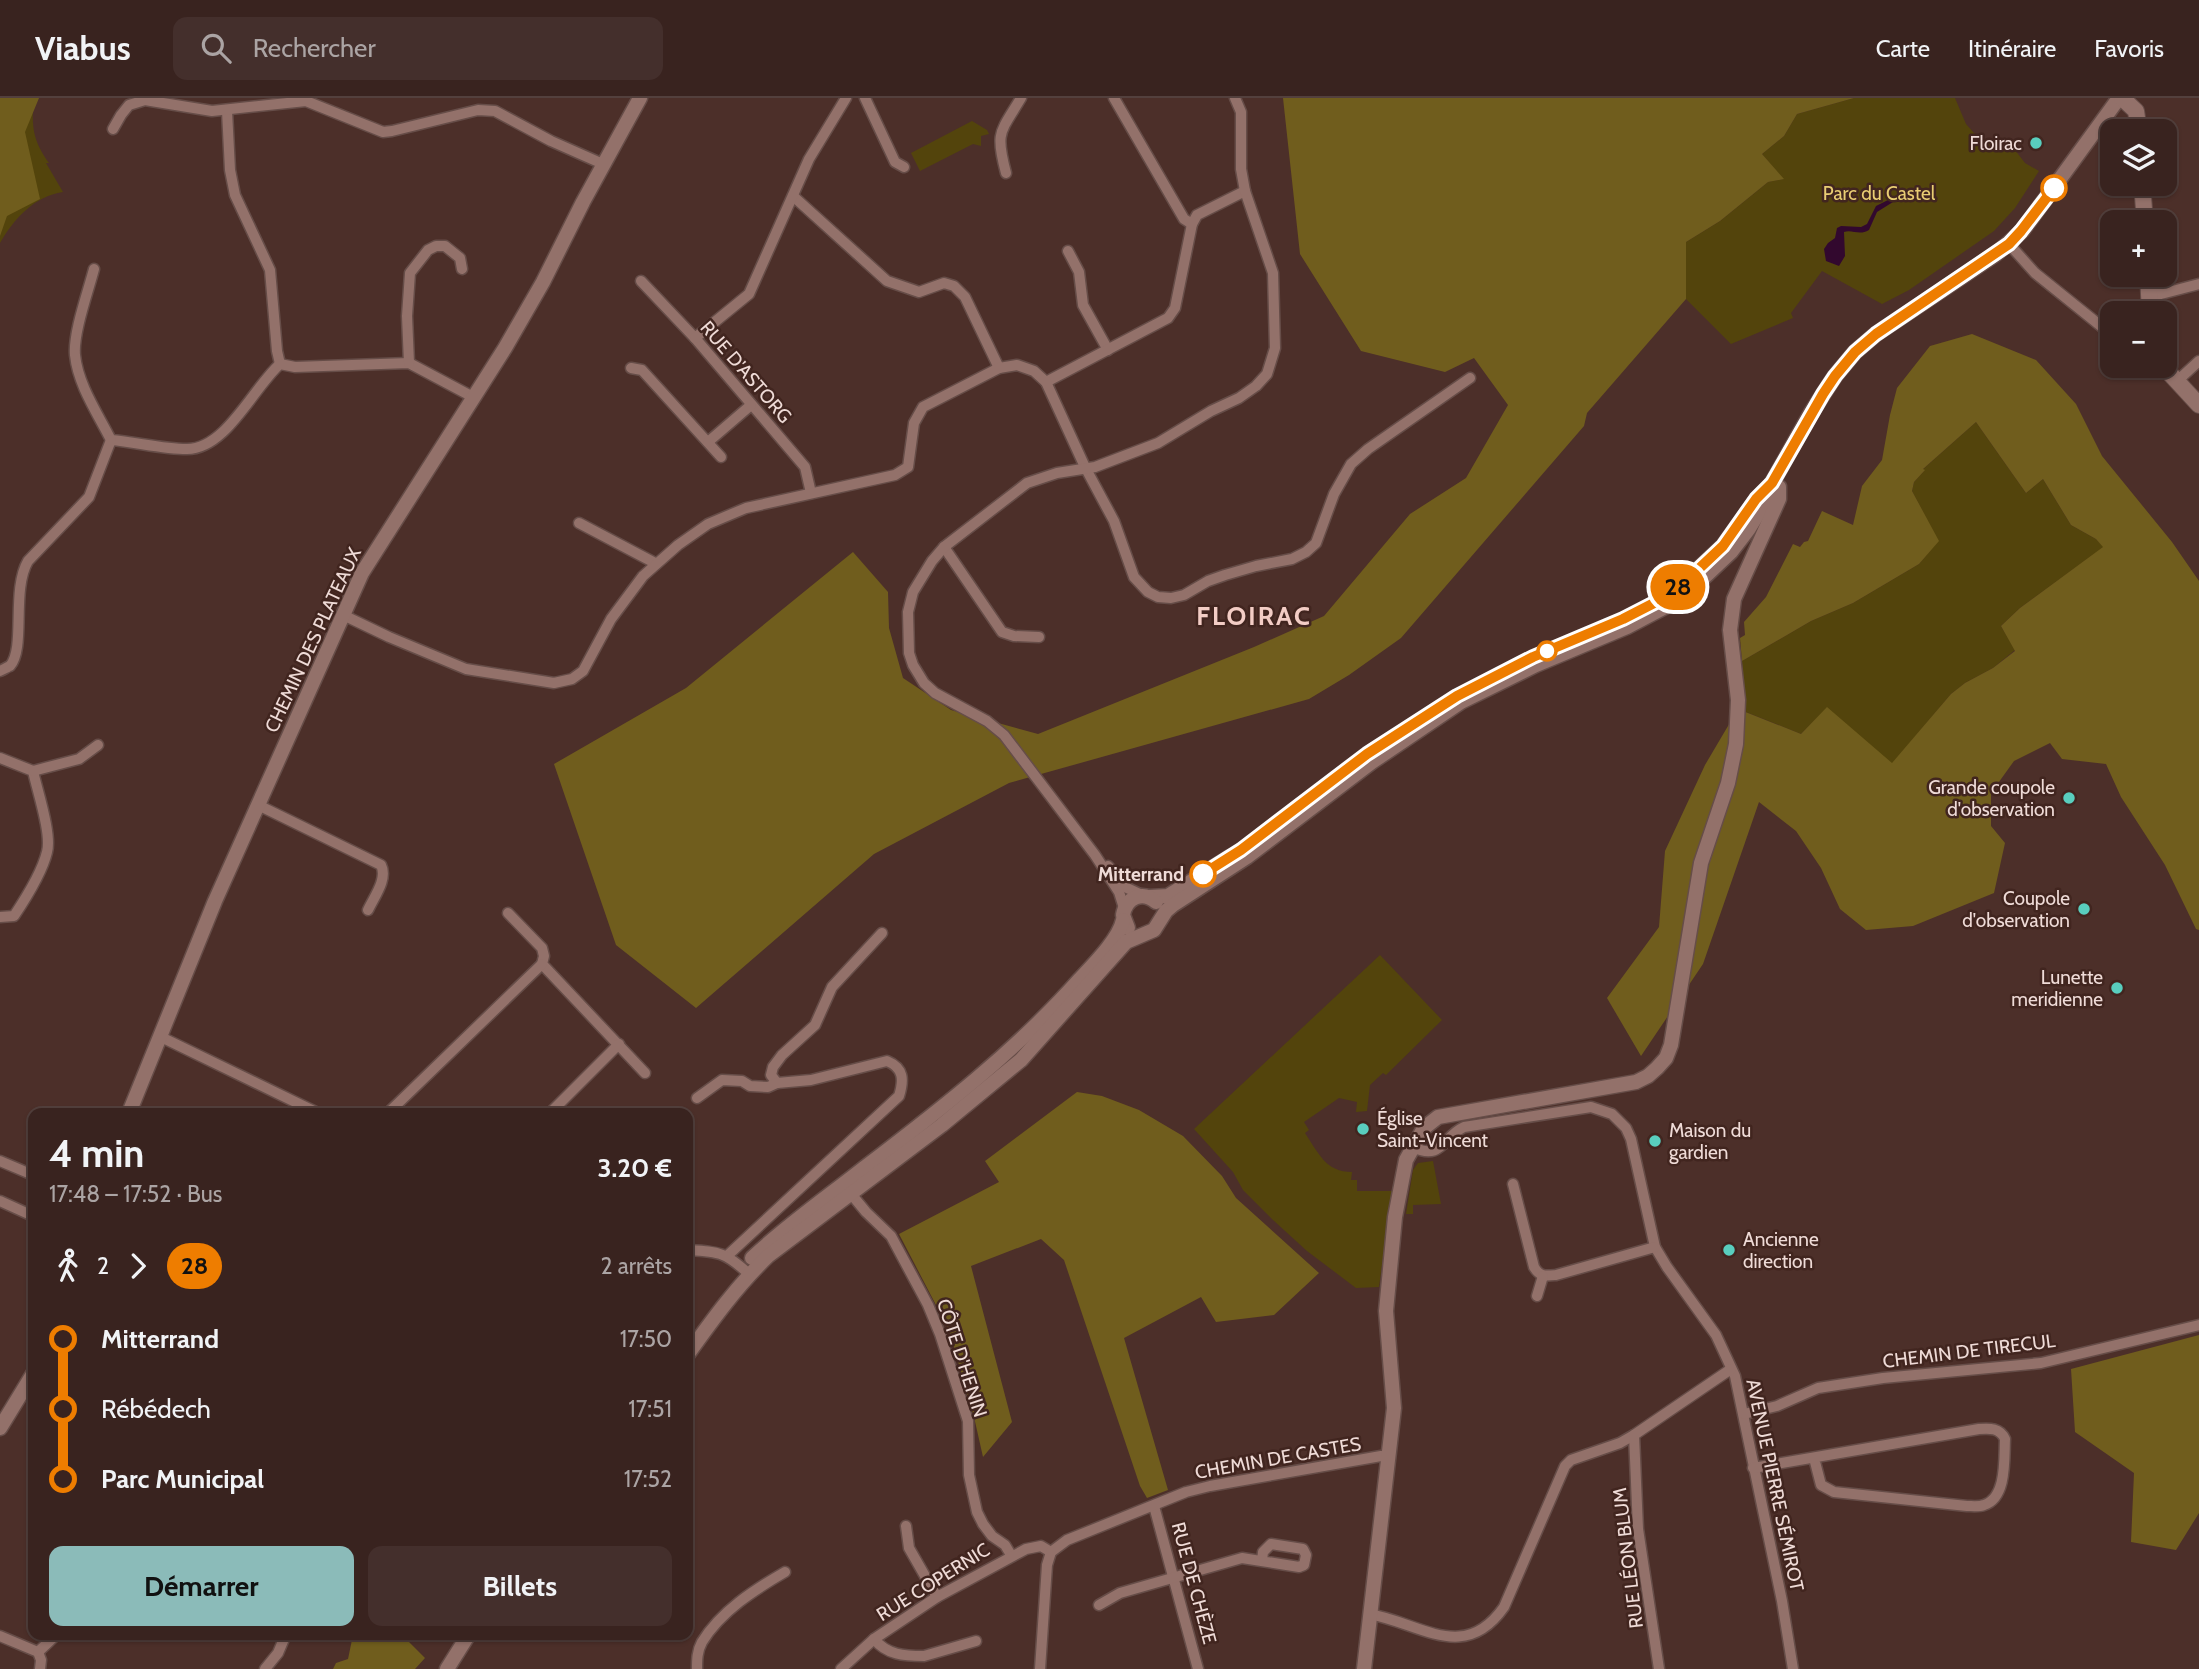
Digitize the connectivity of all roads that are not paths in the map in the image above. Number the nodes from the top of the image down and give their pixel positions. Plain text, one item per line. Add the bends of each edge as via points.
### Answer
1 (640, 98) edge
2 (846, 98) edge
3 (865, 98) edge
4 (1021, 98) edge
5 (1114, 98) edge
6 (1236, 98) edge
7 (2121, 98) edge
8 (306, 100) edge
9 (227, 111) junction
10 (2137, 119) edge
11 (113, 129) dead end
12 (603, 164) junction
13 (904, 167) dead end
14 (1006, 173) dead end
15 (1245, 191) junction
16 (793, 196) junction
17 (1192, 224) junction
18 (2009, 244) junction
19 (1068, 251) dead end
20 (462, 268) dead end
21 (94, 269) dead end
22 (641, 281) dead end
23 (2199, 284) edge
24 (2149, 287) edge
25 (2149, 295) junction
26 (2149, 301) edge
27 (2100, 325) edge
28 (695, 338) junction
29 (1108, 350) junction
30 (2199, 361) edge
31 (409, 363) junction
32 (280, 364) junction
33 (631, 368) dead end
34 (999, 368) junction
35 (1469, 378) dead end
36 (2173, 378) edge
37 (1046, 382) junction
38 (2176, 382) junction
39 (472, 397) junction
40 (751, 405) junction
41 (2199, 405) edge
42 (111, 440) junction
43 (708, 442) junction
44 (722, 457) dead end
45 (1085, 467) junction
46 (1772, 483) junction
47 (811, 493) junction
48 (579, 523) dead end
49 (944, 547) junction
50 (655, 563) junction
51 (344, 615) junction
52 (1039, 637) dead end
53 (0, 671) edge
54 (98, 745) dead end
55 (0, 758) edge
56 (33, 771) junction
57 (258, 805) junction
58 (1095, 855) junction
59 (1147, 897) junction
60 (368, 910) dead end
61 (508, 913) dead end
62 (1124, 914) junction
63 (0, 917) edge
64 (1161, 919) junction
65 (882, 933) dead end
66 (1142, 934) junction
67 (542, 964) junction
68 (161, 1037) junction
69 (619, 1044) junction
70 (645, 1073) dead end
71 (777, 1083) junction
72 (697, 1098) dead end
73 (131, 1108) edge
74 (308, 1108) edge
75 (393, 1108) edge
76 (555, 1108) edge
77 (1412, 1147) junction
78 (0, 1161) edge
79 (28, 1173) edge
80 (1513, 1184) dead end
81 (847, 1189) junction
82 (0, 1201) edge
83 (28, 1214) edge
84 (1655, 1247) junction
85 (693, 1250) edge
86 (727, 1256) junction
87 (746, 1271) junction
88 (1543, 1276) junction
89 (1537, 1296) dead end
90 (2199, 1325) edge
91 (693, 1334) edge
92 (693, 1347) edge
93 (1731, 1369) junction
94 (28, 1383) edge
95 (1744, 1415) junction
96 (0, 1428) edge
97 (1634, 1435) junction
98 (1389, 1457) junction
99 (1814, 1458) junction
100 (1753, 1468) junction
101 (1154, 1506) junction
102 (906, 1525) dead end
103 (1051, 1552) junction
104 (1011, 1555) junction
105 (1262, 1562) dead end
106 (785, 1573) dead end
107 (1174, 1578) junction
108 (936, 1597) junction
109 (1099, 1605) dead end
110 (1369, 1614) junction
111 (0, 1636) edge
112 (874, 1639) junction
113 (51, 1640) edge
114 (284, 1640) edge
115 (465, 1640) edge
116 (976, 1641) dead end
117 (38, 1652) junction
118 (40, 1669) edge
119 (265, 1669) edge
120 (447, 1669) edge
121 (697, 1669) edge
122 (841, 1669) edge
123 (1040, 1669) edge
124 (1199, 1669) edge
125 (1364, 1669) edge
126 (1659, 1669) edge
127 (1793, 1669) edge

1 - 12 street, CHEMIN DES PLATEAUX
2 - 16 street via 809,159
3 - 13 street via 895,162
4 - 14 street via 999,140
5 - 17 street via 1184,219
6 - 15 street via 1241,111
7 - 10 main road via 2136,111
7 - 18 street
8 - 9 street
8 - 12 street via 383,132 487,109
9 - 11 street via 145,100 129,105
9 - 32 street via 231,183 270,270
12 - 39 street, CHEMIN DES PLATEAUX via 543,282
15 - 17 street via 1197,215
15 - 45 street via 1273,273 1275,348 1267,374 1240,398 1158,443
16 - 28 street via 749,294
16 - 34 street via 887,281 919,292 944,284 954,286 965,297
17 - 29 street via 1175,308 1168,318
18 - 27 street via 2035,273
18 - 46 street via 1855,352 1823,394
19 - 29 street via 1079,272 1083,305
20 - 31 street via 453,252 436,246 410,273
21 - 42 street via 75,352 89,397
22 - 28 street, RUE D'ASTORG
23 - 25 street
24 - 25 main road
25 - 26 main road
28 - 40 street, RUE D'ASTORG
29 - 37 street
30 - 38 street
31 - 32 street
31 - 39 street
32 - 42 street via 221,434 201,447
33 - 43 street via 642,370
34 - 37 street via 1017,365
34 - 47 street via 923,407 914,423 908,467 895,475
35 - 45 street via 1351,464 1316,543 1306,552 1225,575 1184,595 1158,597 1134,577 1114,520
36 - 38 main road
37 - 45 street
38 - 41 main road
39 - 51 street, CHEMIN DES PLATEAUX via 364,570
40 - 43 street
40 - 47 street, RUE D'ASTORG via 805,467
42 - 53 street via 89,497 23,569 18,650 10,666
43 - 44 street
45 - 49 street via 1027,483
46 - 59 street via 1723,546 1667,595 1457,696 1367,754 1222,863 1168,896
46 - 64 street via 1764,505 1731,552 1680,597 1627,627 1461,702 1372,761 1247,857 1173,905
46 - 77 street via 1779,487 1779,499 1734,599 1730,630 1738,700 1735,744 1728,783 1701,863 1678,1012 1666,1058 1636,1082 1438,1116
47 - 50 street via 727,515
48 - 50 street
49 - 52 street via 1002,632
49 - 58 street via 924,572 910,602 907,633 913,665 935,693 1004,735
50 - 51 street via 611,620 583,671 554,683 466,669
51 - 57 street, CHEMIN DES PLATEAUX
54 - 56 street via 79,759
55 - 56 street
56 - 63 street via 48,837 47,852 14,916
57 - 60 street via 381,865 383,878
57 - 68 street, CHEMIN DES PLATEAUX
58 - 59 street via 1127,888
58 - 62 street via 1119,892
59 - 62 street via 1128,901
59 - 64 street via 1160,906
61 - 67 street via 542,948
62 - 66 street via 1130,930
62 - 81 street via 1116,935 1028,1034
64 - 66 street via 1154,930
65 - 71 street via 832,987 815,1025 773,1067 771,1075
66 - 81 street via 1126,942 1021,1060 942,1125
67 - 69 street
67 - 75 street
68 - 73 street, CHEMIN DES PLATEAUX
68 - 74 street
69 - 70 street
69 - 76 street
71 - 72 street via 759,1087 722,1080
71 - 86 street via 811,1080 887,1061 897,1065 903,1083 899,1096
77 - 84 street, AVENUE PIERRE SÉMIROT via 1435,1150 1458,1130 1480,1124 1582,1108 1605,1110 1620,1120 1629,1134
77 - 98 street via 1395,1217 1387,1294 1394,1395
78 - 79 street
80 - 88 street via 1534,1267
81 - 87 street via 786,1228
81 - 104 street, CÔTE D'HENIN via 891,1236 928,1305 968,1421 969,1475 977,1512
82 - 83 street
84 - 88 street
84 - 93 street, AVENUE PIERRE SÉMIROT via 1716,1335
85 - 86 street
86 - 87 street
87 - 91 street
87 - 92 street
88 - 89 street
90 - 95 street, CHEMIN DE TIRECUL via 2040,1363 1818,1388
93 - 95 street, AVENUE PIERRE SÉMIROT
93 - 97 street
94 - 96 street
95 - 100 street, AVENUE PIERRE SÉMIROT
97 - 110 street via 1565,1466 1504,1607 1485,1628 1473,1635 1448,1638
97 - 126 street, RUE LÉON BLUM via 1638,1529
98 - 101 street, CHEMIN DE CASTES via 1210,1486
98 - 110 street
99 - 99 street via 1979,1429 1995,1429 2005,1439 2002,1482 1995,1498 1983,1505 1834,1492 1821,1485
99 - 100 street
100 - 127 street, AVENUE PIERRE SÉMIROT
101 - 103 street, CHEMIN DE CASTES via 1067,1540
101 - 107 street, RUE DE CHÈZE
102 - 108 street via 909,1548
103 - 104 street, RUE COPERNIC via 1041,1546
103 - 123 street
104 - 108 street, RUE COPERNIC
105 - 107 street via 1242,1559
106 - 121 street via 756,1589 720,1621 701,1643
107 - 109 street via 1120,1593
107 - 124 street, RUE DE CHÈZE
108 - 112 street, RUE COPERNIC
110 - 125 street
111 - 117 street
112 - 116 street via 889,1653 915,1656
112 - 122 street, RUE COPERNIC
113 - 117 street
114 - 119 street
115 - 120 street
117 - 118 street

